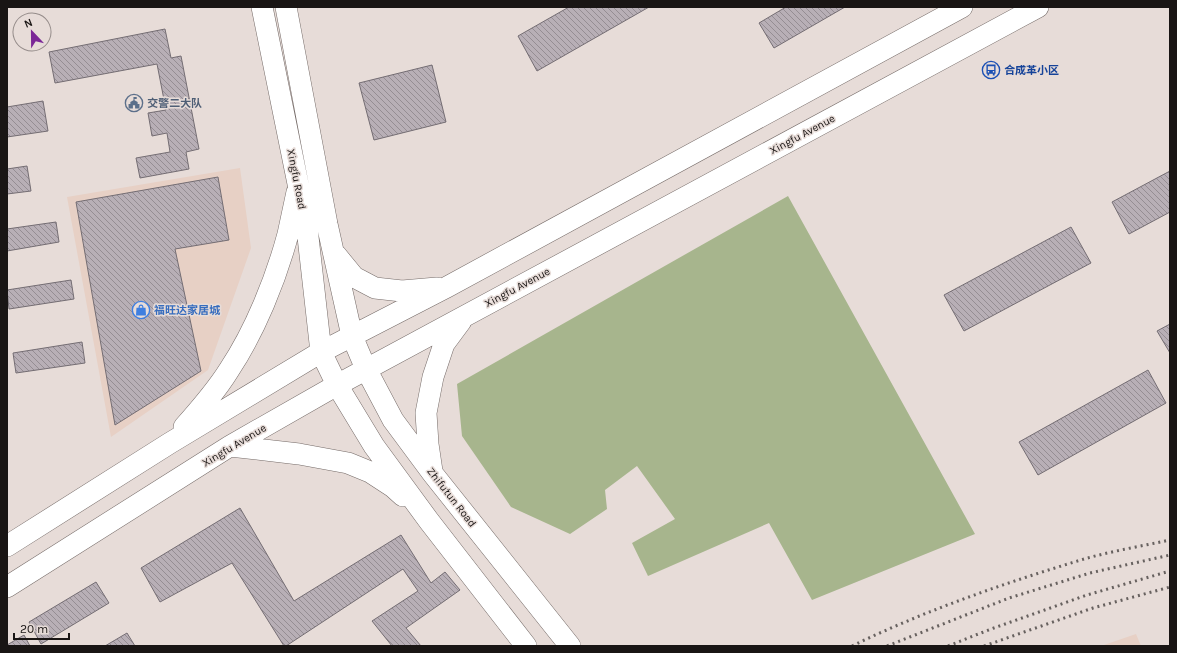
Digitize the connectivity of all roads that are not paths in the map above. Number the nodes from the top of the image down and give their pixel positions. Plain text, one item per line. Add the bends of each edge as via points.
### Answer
1 (262, 7) edge
2 (286, 7) edge
3 (962, 7) edge
4 (1038, 7) edge
5 (298, 184) junction
6 (334, 253) junction
7 (447, 287) junction
8 (464, 316) junction
9 (352, 336) junction
10 (321, 352) junction
11 (366, 369) junction
12 (337, 385) junction
13 (170, 443) junction
14 (230, 446) junction
15 (433, 474) junction
16 (429, 521) junction
17 (7, 546) edge
18 (7, 587) edge
19 (526, 646) edge
20 (570, 646) edge

1 - 5 main road, Xingfu Road
2 - 6 main road, Xingfu Road
3 - 7 main road
4 - 8 main road, Xingfu Avenue
5 - 10 main road, Xingfu Road via 307,228
5 - 13 main road via 288,234 275,277 245,343 206,403
6 - 7 main road via 354,277 375,288 402,291
6 - 9 main road, Xingfu Road
7 - 9 main road
8 - 11 main road, Xingfu Avenue
8 - 15 main road via 444,344 426,413
9 - 10 main road
9 - 11 main road, Zhifutun Road
10 - 12 main road
10 - 13 main road
11 - 12 main road, Xingfu Avenue
11 - 15 main road, Zhifutun Road via 393,420
12 - 14 main road, Xingfu Avenue
12 - 16 main road via 374,446
13 - 17 main road
14 - 16 main road via 348,463 370,472 393,487
14 - 18 main road, Xingfu Avenue
15 - 20 main road, Zhifutun Road
16 - 19 main road

